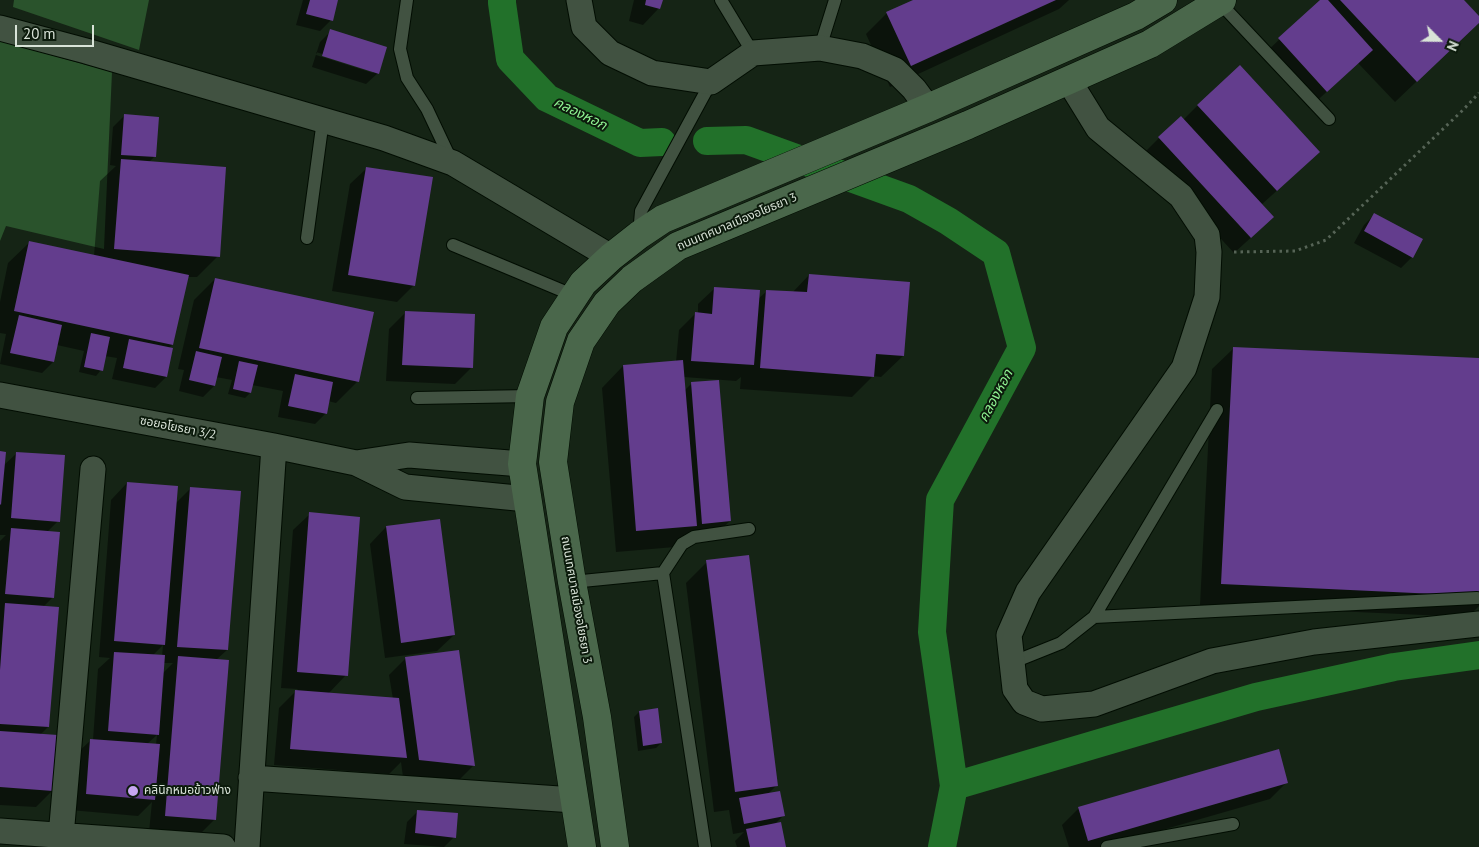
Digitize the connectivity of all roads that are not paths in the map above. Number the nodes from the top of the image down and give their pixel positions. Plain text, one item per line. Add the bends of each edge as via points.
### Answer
1 (407, 0) edge
2 (579, 0) edge
3 (721, 0) edge
4 (835, 0) edge
5 (1163, 0) edge
6 (1221, 1) edge
7 (0, 28) edge
8 (820, 48) junction
9 (753, 53) junction
10 (1069, 81) junction
11 (712, 82) junction
12 (920, 112) junction
13 (1329, 119) dead end
14 (323, 120) junction
15 (453, 163) junction
16 (639, 235) junction
17 (307, 238) dead end
18 (453, 245) dead end
19 (612, 257) junction
20 (575, 296) junction
21 (0, 394) edge
22 (530, 396) junction
23 (417, 398) dead end
24 (1217, 410) dead end
25 (274, 446) junction
26 (356, 463) junction
27 (522, 464) junction
28 (93, 469) dead end
29 (527, 499) junction
30 (749, 529) dead end
31 (662, 573) junction
32 (572, 582) junction
33 (1477, 598) dead end
34 (1094, 617) junction
35 (1479, 624) edge
36 (1011, 663) junction
37 (597, 717) junction
38 (562, 724) junction
39 (251, 778) junction
40 (574, 800) junction
41 (1233, 824) dead end
42 (0, 831) edge
43 (61, 836) junction
44 (223, 847) edge
45 (247, 847) edge
46 (582, 847) edge
47 (615, 847) edge
48 (705, 847) edge
49 (1107, 847) edge

1 - 15 lane via 400,49 406,78 427,110
2 - 11 street via 584,27 610,53 652,73
3 - 9 lane
4 - 8 lane
5 - 12 street via 1136,16
6 - 10 street, ถนนเทศบาลเมืองอโยธยา 3 via 1150,44
6 - 13 lane
7 - 14 street
8 - 9 street
8 - 12 street via 862,56 895,70 914,89
9 - 11 street
10 - 32 street, ถนนเทศบาลเมืองอโยธยา 3 via 678,246 607,303 582,341 560,402 553,462
10 - 36 street via 1098,128 1181,196 1207,235 1207,297 1184,368 1028,592 1009,635
11 - 16 lane via 641,211
12 - 16 street via 663,219
14 - 15 street
14 - 17 lane
15 - 19 street
16 - 19 street
18 - 20 lane
19 - 20 street via 583,283
20 - 22 street via 554,327
21 - 25 street, ซอยอโยธยา 3/2
22 - 23 lane
22 - 27 street
24 - 34 lane
25 - 26 street, ซอยอโยธยา 3/2
25 - 39 street
26 - 27 street, ซอยอโยธยา 3/2 via 409,455
26 - 29 street, ซอยอโยธยา 3/2 via 405,487
27 - 29 street
28 - 43 street
29 - 38 street
30 - 31 lane via 694,537 682,544
31 - 32 lane
31 - 48 lane
32 - 37 street, ถนนเทศบาลเมืองอโยธยา 3
33 - 34 lane
34 - 36 lane via 1061,643
35 - 36 street via 1314,642 1212,661 1094,704 1042,709 1024,702 1015,689
37 - 38 street
37 - 47 street, ถนนเทศบาลเมืองอโยธยา 3
38 - 40 street
39 - 40 street
39 - 45 street
40 - 46 street
41 - 49 lane
42 - 43 street
43 - 44 street

